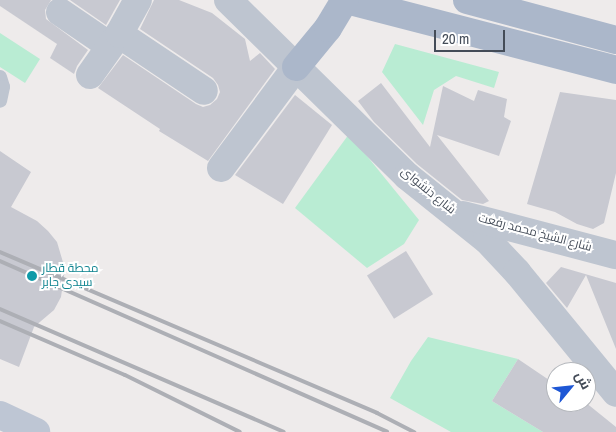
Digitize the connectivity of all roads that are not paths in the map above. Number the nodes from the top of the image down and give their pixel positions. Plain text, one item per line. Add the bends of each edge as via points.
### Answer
1 (138, 0) edge
2 (228, 0) edge
3 (345, 0) edge
4 (467, 0) edge
5 (60, 12) dead end
6 (115, 40) junction
7 (616, 40) edge
8 (296, 67) junction
9 (616, 70) edge
10 (90, 75) dead end
11 (0, 77) edge
12 (204, 91) dead end
13 (0, 101) edge
14 (221, 168) dead end
15 (454, 212) junction
16 (616, 255) edge
17 (616, 393) edge
18 (0, 415) edge
19 (36, 432) edge

1 - 6 street
2 - 8 street, شارع دنشواى
3 - 8 main road via 328,28
3 - 9 main road
4 - 7 main road
5 - 6 street
6 - 10 street
6 - 12 street
8 - 14 street
8 - 15 street, شارع دنشواى via 407,176
11 - 13 lane via 3,87
15 - 16 street, شارع الشيخ محمد رفعت
15 - 17 street, شارع دنشواى via 517,272
18 - 19 main road

